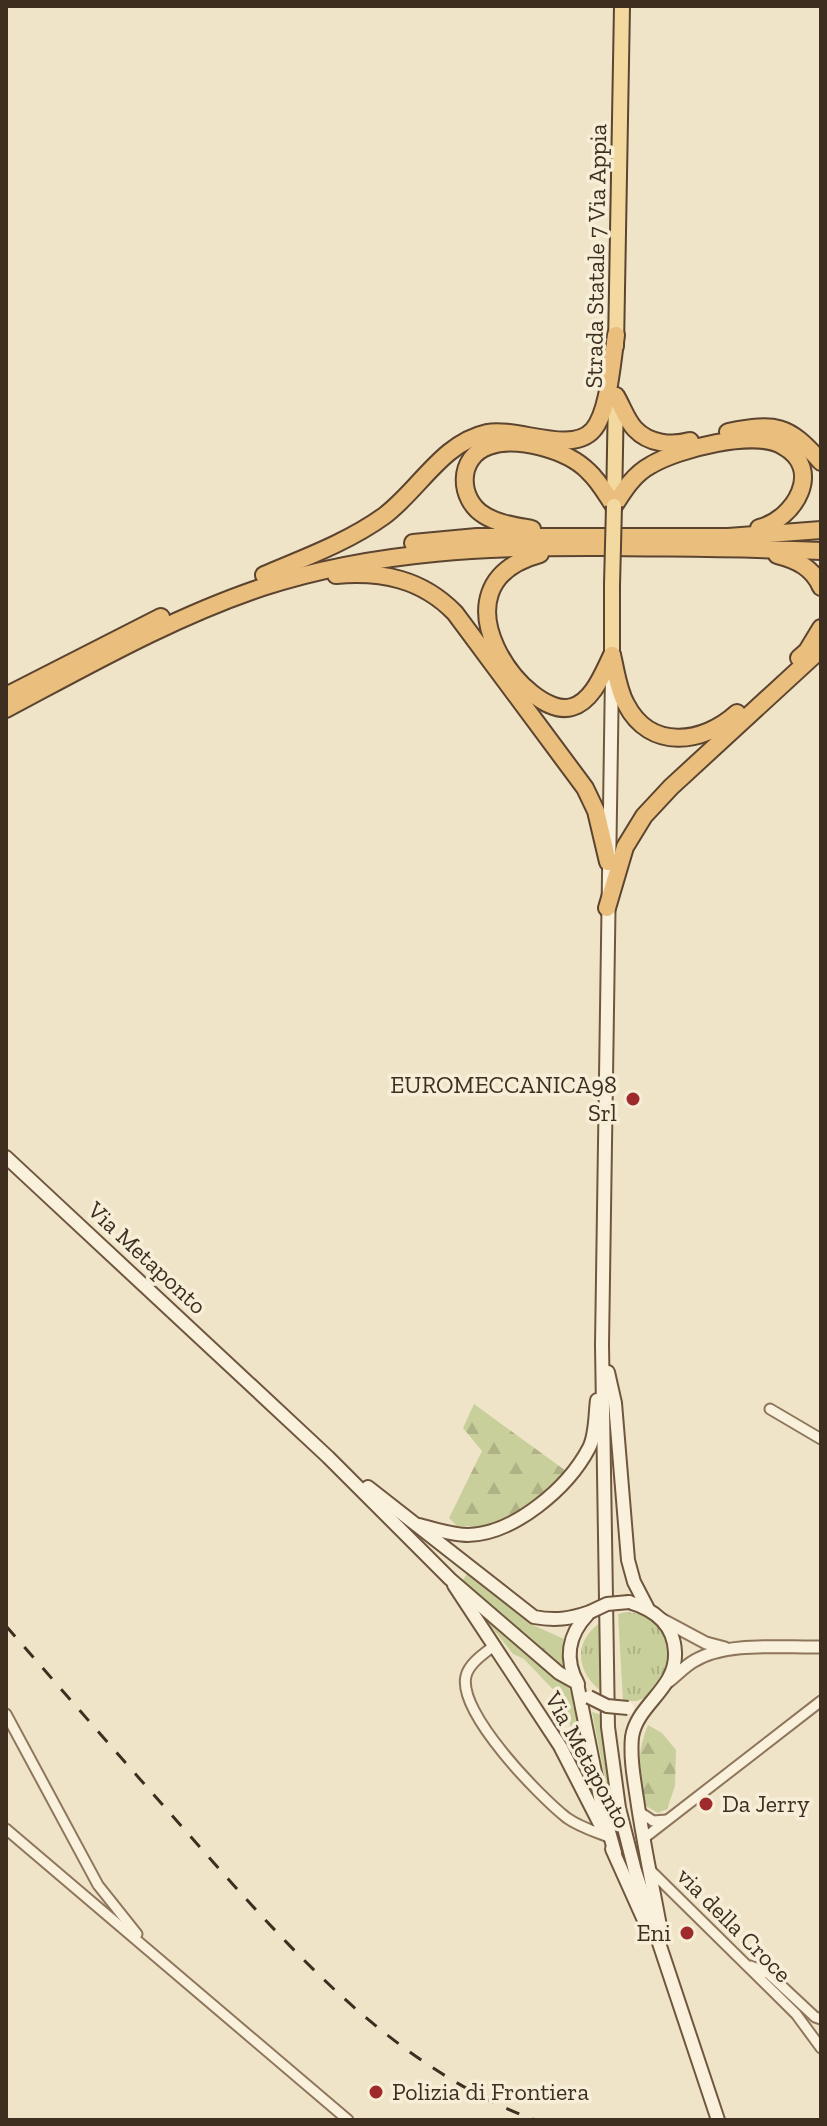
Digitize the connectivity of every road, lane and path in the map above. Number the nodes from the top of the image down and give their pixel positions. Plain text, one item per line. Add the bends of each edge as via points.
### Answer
1 (622, 6) edge
2 (616, 335) junction
3 (616, 396) junction
4 (821, 462) edge
5 (614, 506) junction
6 (821, 530) edge
7 (728, 537) junction
8 (565, 541) junction
9 (595, 541) junction
10 (748, 548) junction
11 (821, 551) edge
12 (264, 581) junction
13 (821, 587) edge
14 (821, 628) edge
15 (821, 649) edge
16 (612, 655) junction
17 (54, 684) junction
18 (25, 687) junction
19 (6, 690) edge
20 (6, 696) edge
21 (6, 709) edge
22 (6, 723) edge
23 (608, 862) junction
24 (607, 908) junction
25 (6, 1157) edge
26 (602, 1345) junction
27 (770, 1409) dead end
28 (821, 1439) edge
29 (328, 1457) junction
30 (416, 1524) junction
31 (450, 1579) junction
32 (647, 1607) junction
33 (590, 1612) junction
34 (663, 1620) junction
35 (495, 1645) junction
36 (821, 1647) edge
37 (730, 1649) junction
38 (669, 1681) junction
39 (577, 1683) junction
40 (657, 1696) junction
41 (821, 1701) edge
42 (6, 1714) edge
43 (638, 1811) junction
44 (667, 1820) junction
45 (6, 1829) edge
46 (606, 1837) junction
47 (643, 1839) junction
48 (615, 1853) junction
49 (649, 1869) junction
50 (164, 1963) junction
51 (744, 1963) junction
52 (669, 1972) junction
53 (821, 2019) edge
54 (821, 2048) edge
55 (348, 2120) edge
56 (718, 2120) edge

1 - 2 main road, Strada Statale 7 Via Appia
2 - 3 main road, Strada Statale 7 Via Appia
2 - 12 highway via 601,418 592,432 562,441 488,433 464,442 383,517
3 - 4 highway via 635,429 654,441 676,445 763,425 802,440
3 - 5 main road, Strada Statale 7 Via Appia
5 - 7 highway via 633,478 683,452 745,439 783,446 801,470 794,507 772,525
5 - 8 highway via 587,469 564,456 510,442 475,454 463,483 483,515
5 - 16 main road, Strada Statale 7 Via Appia, bridge
6 - 7 highway
7 - 9 highway
8 - 9 highway
8 - 12 highway via 477,537 390,545 314,561
8 - 16 highway via 505,570 491,587 487,628 520,680 555,707 571,708 585,700
9 - 10 highway
10 - 11 highway
10 - 13 highway via 796,560
12 - 17 highway
12 - 18 highway via 216,592
12 - 23 highway via 284,588 336,575 375,574 410,582 439,598 468,628 585,788
14 - 16 highway via 807,651 726,723 700,736 675,738 637,721 625,702
15 - 24 highway via 644,816 625,847
16 - 23 main road
17 - 21 highway
17 - 22 highway
18 - 19 highway
18 - 20 highway
23 - 24 main road
24 - 26 main road
25 - 29 main road, Via Metaponto
26 - 30 main road via 591,1446 559,1486 520,1520 496,1530 468,1535
26 - 32 main road via 615,1403 628,1560
26 - 52 main road via 608,1727 619,1808
27 - 28 street
29 - 30 main road
29 - 31 main road
30 - 33 main road via 534,1617 571,1619
31 - 35 main road, Via Metaponto
31 - 39 main road
32 - 33 main road, bridge via 629,1602
32 - 34 main road
33 - 39 main road via 570,1641
34 - 37 street via 706,1643
34 - 38 main road via 676,1651
35 - 46 main road, Via Metaponto via 560,1746
35 - 46 street via 466,1675 485,1727 549,1802 570,1820
36 - 37 street
37 - 38 street via 693,1661
38 - 40 main road
39 - 40 main road, bridge via 607,1706 628,1708
39 - 48 main road
40 - 43 main road via 632,1736
41 - 44 street
42 - 50 street via 98,1885
43 - 44 street via 653,1821
43 - 47 main road
44 - 47 street
45 - 50 street
46 - 48 main road, Via Metaponto
47 - 49 main road
48 - 52 main road, Via Metaponto
49 - 51 street, via della Croce
49 - 52 main road
50 - 55 street
51 - 53 street via 769,1974
51 - 54 street, via della Croce via 796,2014
52 - 56 main road

